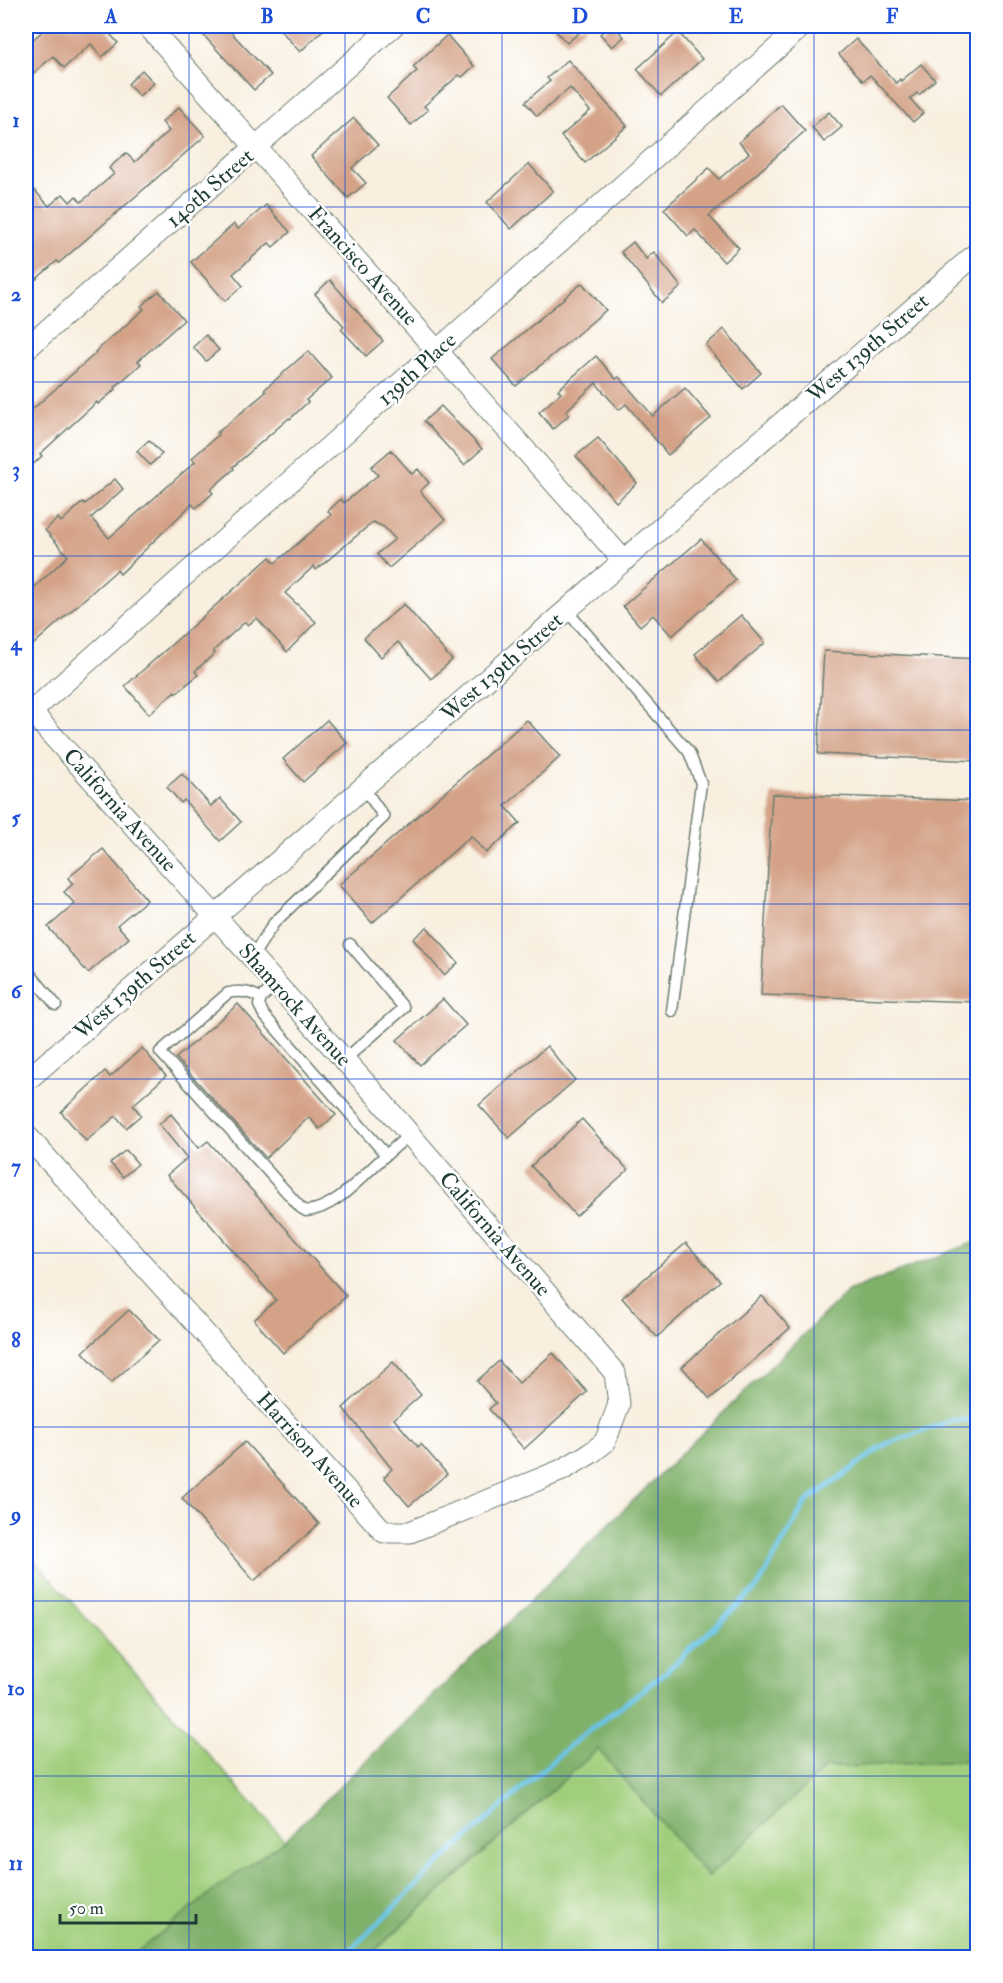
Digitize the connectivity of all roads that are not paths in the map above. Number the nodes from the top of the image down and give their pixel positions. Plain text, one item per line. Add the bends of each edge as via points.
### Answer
1 (148, 26) edge
2 (393, 26) edge
3 (802, 26) edge
4 (256, 148) junction
5 (978, 252) edge
6 (26, 349) edge
7 (438, 350) junction
8 (624, 561) junction
9 (567, 611) junction
10 (28, 709) edge
11 (363, 786) junction
12 (214, 915) junction
13 (350, 944) dead end
14 (252, 957) junction
15 (26, 969) edge
16 (269, 991) junction
17 (56, 1005) dead end
18 (672, 1011) dead end
19 (344, 1060) junction
20 (26, 1081) edge
21 (375, 1094) joint
22 (26, 1135) edge
23 (409, 1135) junction
24 (386, 1155) junction
25 (615, 1373) joint

1 - 4 street, Francisco Avenue
2 - 4 street, 140th Street
3 - 7 street, 139th Place
4 - 6 street, 140th Street
4 - 7 street, Francisco Avenue
5 - 8 street, West 139th Street
7 - 8 street, Francisco Avenue
7 - 10 street, 139th Place
8 - 9 street, West 139th Street
9 - 11 street, West 139th Street
9 - 18 lane via 689,752 701,783
10 - 12 street, California Avenue
11 - 12 street, West 139th Street
11 - 14 lane via 384,817 274,923
12 - 14 street, Shamrock Avenue
12 - 20 street, West 139th Street
13 - 19 lane via 404,1008
14 - 16 street, Shamrock Avenue
15 - 17 lane
16 - 19 street, Shamrock Avenue
16 - 24 lane via 259,1005 264,1015
16 - 24 lane via 228,993 160,1052 306,1211 315,1211 335,1200
19 - 21 street, Shamrock Avenue
21 - 23 street, California Avenue
22 - 25 street, Harrison Avenue via 384,1532 410,1532 562,1470 591,1453 605,1442 619,1404
23 - 24 lane
23 - 25 street, California Avenue

